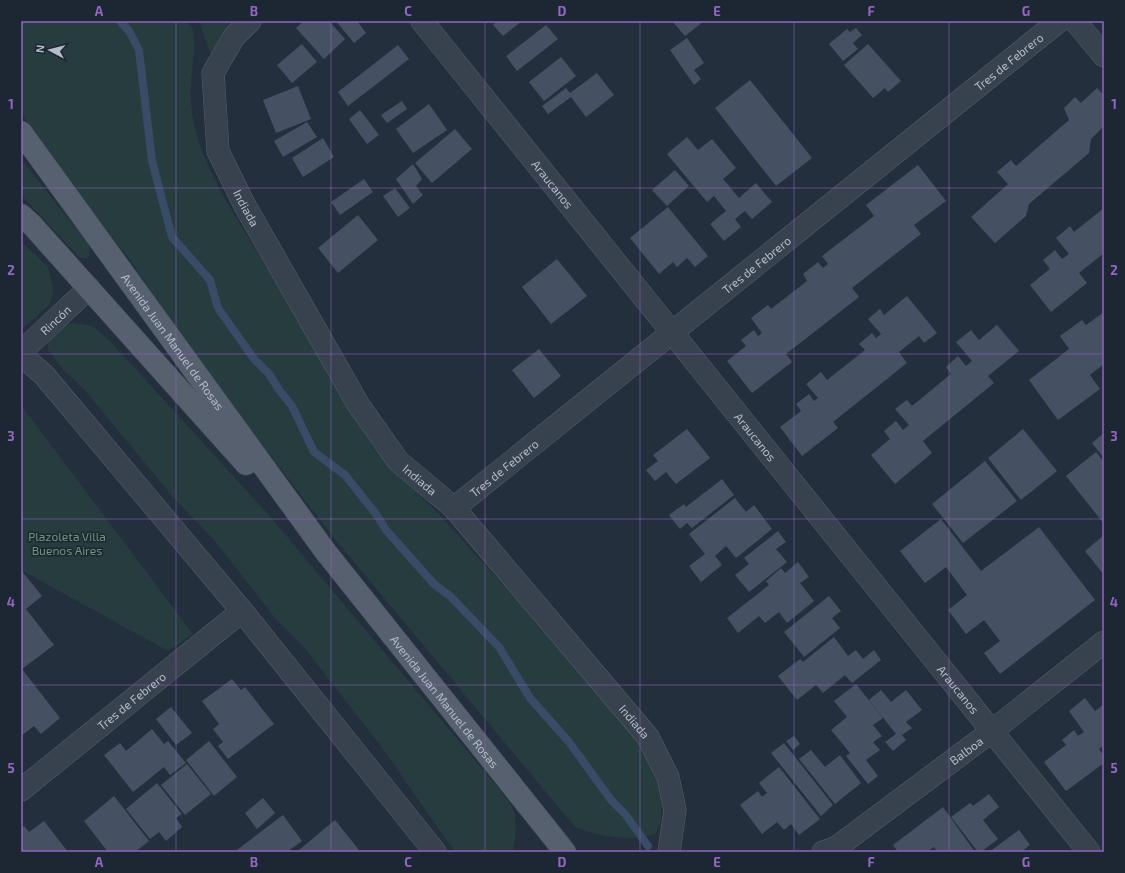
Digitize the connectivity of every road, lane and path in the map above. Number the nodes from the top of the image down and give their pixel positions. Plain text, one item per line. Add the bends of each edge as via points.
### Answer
1 (250, 21) edge
2 (422, 21) edge
3 (1059, 21) edge
4 (1075, 21) edge
5 (1104, 56) edge
6 (21, 132) edge
7 (21, 215) edge
8 (89, 288) junction
9 (673, 332) junction
10 (21, 352) edge
11 (21, 355) edge
12 (454, 508) junction
13 (325, 551) junction
14 (242, 611) junction
15 (1104, 642) edge
16 (992, 731) junction
17 (21, 790) edge
18 (435, 852) edge
19 (565, 852) edge
20 (669, 852) edge
21 (823, 852) edge
22 (1089, 852) edge

1 - 12 street, Indiada via 234,37 213,73 218,150 244,204 358,404 398,460
2 - 9 street, Araucanos
3 - 9 street, Tres de Febrero
4 - 5 street
6 - 13 main road, Avenida Juan Manuel de Rosas
7 - 8 main road, Avenida Juan Manuel de Rosas
8 - 10 street, Rincón
8 - 13 main road, Avenida Juan Manuel de Rosas
9 - 12 street, Tres de Febrero
9 - 16 street, Araucanos
11 - 14 street via 44,375
12 - 20 street, Indiada via 648,737 668,777 675,810
13 - 19 main road, Avenida Juan Manuel de Rosas
14 - 17 street, Tres de Febrero
14 - 18 street
15 - 16 street, Balboa
16 - 21 street, Balboa via 837,847
16 - 22 street, Araucanos

